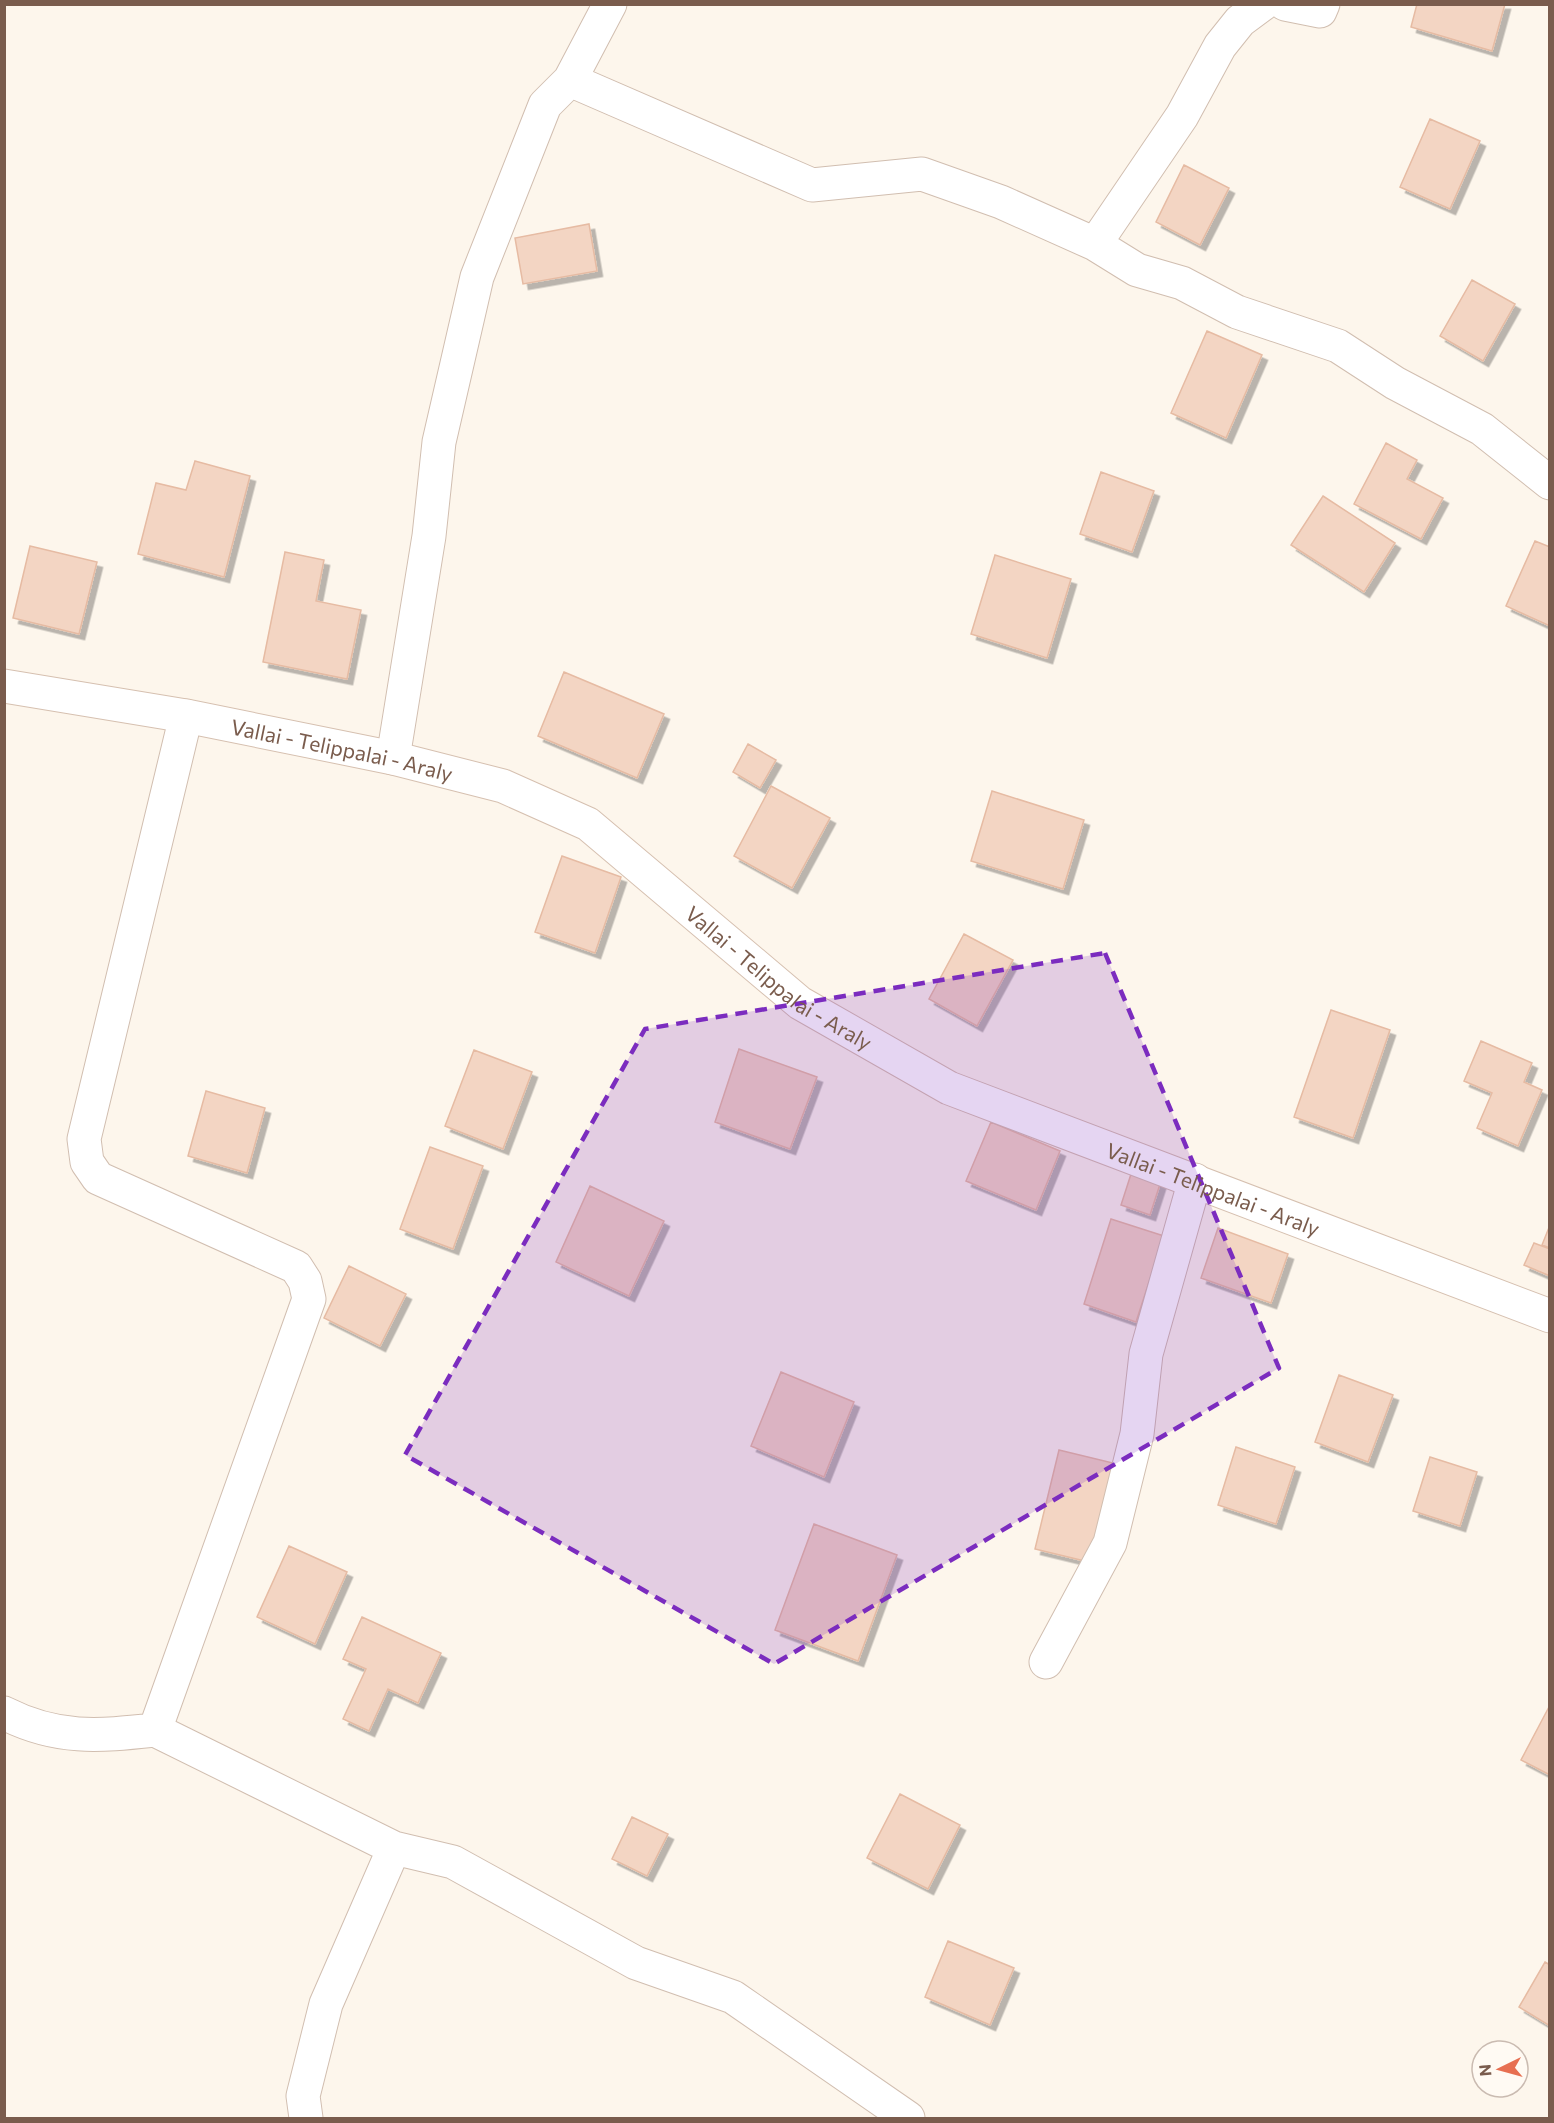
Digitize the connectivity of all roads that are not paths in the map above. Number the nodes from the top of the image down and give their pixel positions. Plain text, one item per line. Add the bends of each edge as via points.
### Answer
1 (610, 4) edge
2 (1263, 4) edge
3 (1285, 4) edge
4 (1323, 4) edge
5 (570, 80) junction
6 (1095, 244) junction
7 (1550, 483) edge
8 (4, 686) edge
9 (186, 716) junction
10 (393, 758) junction
11 (1195, 1180) junction
12 (1550, 1316) edge
13 (1046, 1662) dead end
14 (4, 1713) edge
15 (155, 1730) junction
16 (394, 1848) junction
17 (306, 2118) edge
18 (909, 2118) edge

1 - 5 street
2 - 6 street via 1240,21 1220,46 1182,116
3 - 4 street via 1320,11
5 - 6 street via 812,185 922,174 1001,202
5 - 10 street via 545,105 477,277 439,442 429,536
6 - 7 street via 1137,270 1182,283 1237,312 1338,346 1395,383 1482,429
8 - 9 street, Vallai - Telippalai - Araly
9 - 10 street, Vallai - Telippalai - Araly
9 - 15 street via 84,1139 87,1162 98,1178 296,1267 305,1281 309,1299
10 - 11 street, Vallai - Telippalai - Araly via 503,786 588,824 800,1004 949,1088
11 - 12 street, Vallai - Telippalai - Araly
11 - 13 street via 1146,1354 1137,1434 1110,1543
14 - 15 street via 32,1727 90,1736
15 - 16 street
16 - 17 street via 326,2004 303,2096
16 - 18 street via 453,1862 636,1963 733,1997

